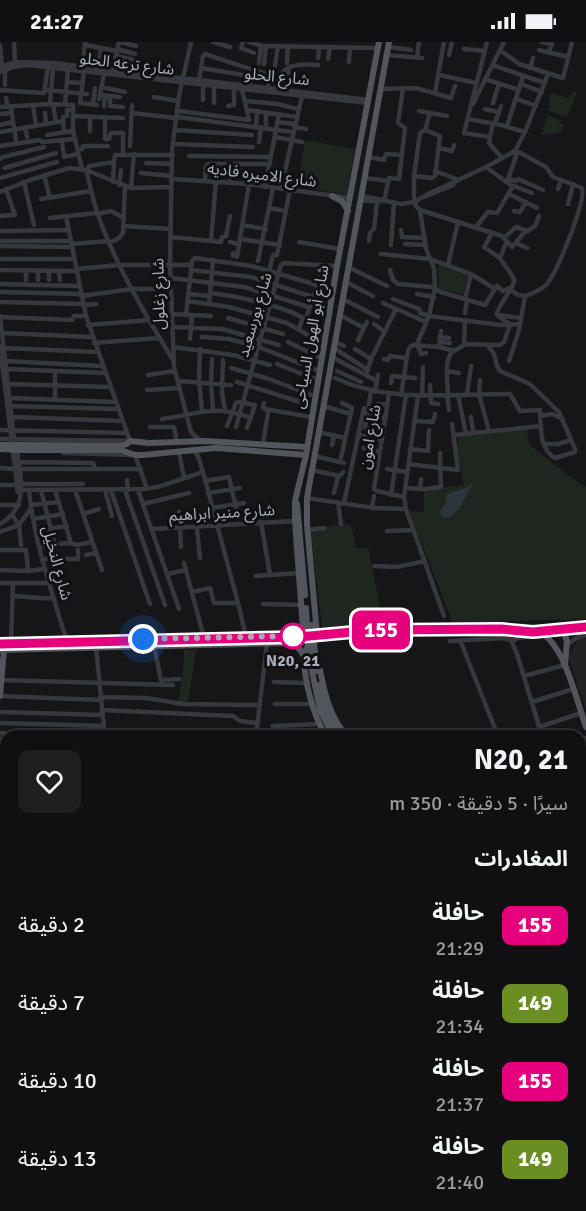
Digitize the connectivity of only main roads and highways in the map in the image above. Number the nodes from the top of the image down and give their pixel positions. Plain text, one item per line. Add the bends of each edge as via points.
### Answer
1 (379, 45) edge
2 (388, 48) edge
3 (332, 196) road end
4 (348, 211) junction
5 (323, 345) junction
6 (335, 345) junction
7 (320, 365) junction
8 (334, 370) junction
9 (201, 445) junction
10 (295, 446) junction
11 (307, 447) junction
12 (0, 448) edge
13 (18, 449) junction
14 (294, 454) junction
15 (306, 455) junction
16 (307, 498) junction
17 (295, 501) junction
18 (303, 629) junction
19 (317, 632) junction
20 (536, 632) junction
21 (299, 637) junction
22 (171, 642) junction
23 (0, 644) edge
24 (156, 644) junction
25 (2, 650) edge
26 (565, 665) junction
27 (306, 669) junction
28 (1, 680) edge
29 (0, 696) edge
30 (586, 727) edge
31 (320, 730) edge
32 (330, 730) edge
33 (337, 730) edge
34 (342, 730) edge
35 (0, 740) edge
36 (0, 750) edge

1 - 4 main road, شارع أبو الهول السياحى
2 - 6 main road, شارع أبو الهول السياحى
3 - 4 main road via 342,201
4 - 5 main road, شارع أبو الهول السياحى
5 - 6 main road via 328,352
5 - 7 main road, شارع أبو الهول السياحى
6 - 8 main road, شارع أبو الهول السياحى
7 - 8 main road via 326,359
7 - 11 main road, شارع أبو الهول السياحى
8 - 16 main road, شارع أبو الهول السياحى via 323,406
9 - 10 main road
9 - 13 main road via 130,441 123,446
9 - 13 main road via 179,452 135,455 121,450
9 - 14 main road
10 - 11 main road
10 - 14 main road
11 - 15 main road, شارع أبو الهول السياحى
12 - 13 main road, bridge
14 - 15 main road
15 - 17 main road, شارع أبو الهول السياحى
16 - 19 main road, شارع أبو الهول السياحى
16 - 33 main road, bridge via 303,520 318,682 325,710
17 - 18 main road, شارع أبو الهول السياحى
17 - 32 main road, bridge via 313,683
18 - 19 main road
18 - 21 main road, شارع أبو الهول السياحى
19 - 20 main road
19 - 21 main road
19 - 27 main road via 306,649
20 - 26 main road via 551,641
20 - 26 main road via 562,628 567,646
21 - 22 main road
22 - 24 main road
22 - 27 main road via 283,642 295,645 303,653
23 - 24 main road
24 - 25 main road
25 - 28 main road
26 - 30 main road
27 - 31 main road
27 - 34 main road via 320,670 329,708
28 - 29 main road
35 - 36 main road

